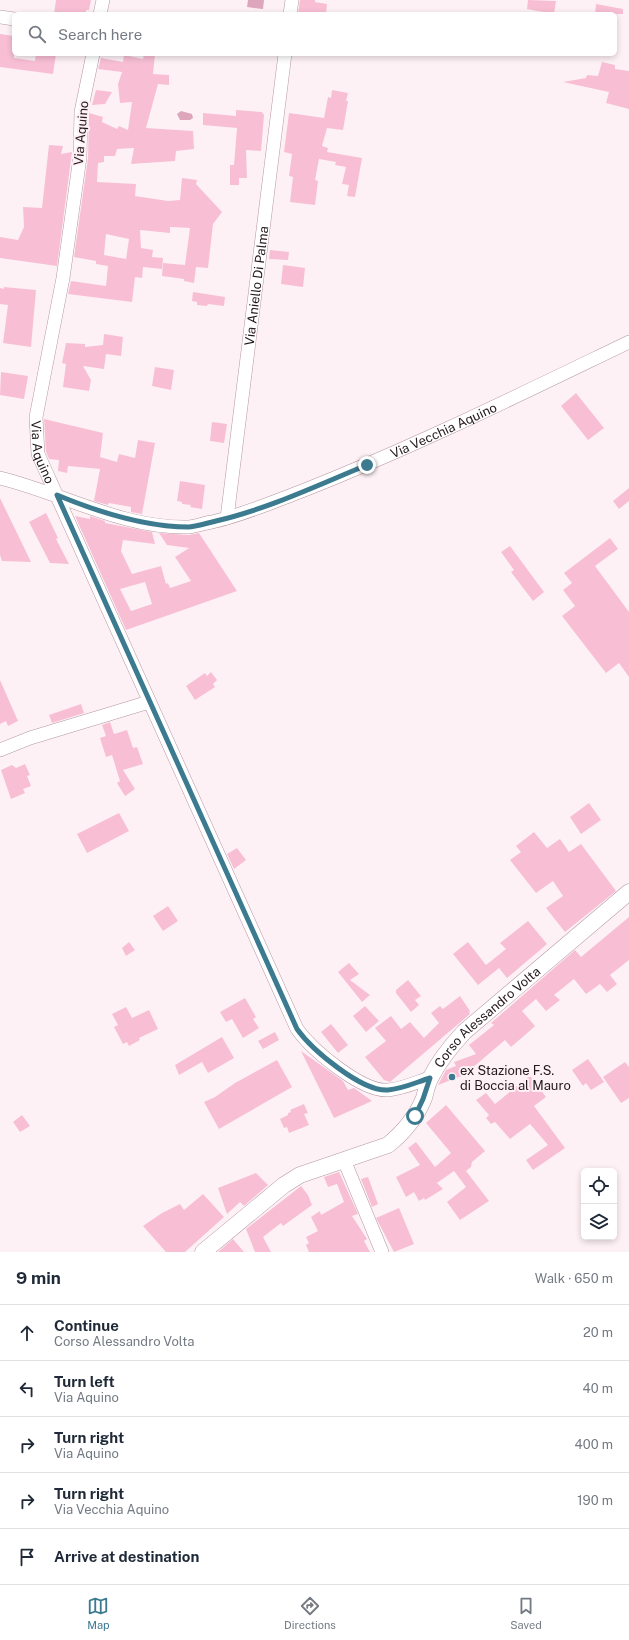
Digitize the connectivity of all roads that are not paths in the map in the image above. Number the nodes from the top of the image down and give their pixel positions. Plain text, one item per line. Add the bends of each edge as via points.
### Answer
1 (103, 0) edge
2 (292, 0) edge
3 (100, 12) edge
4 (290, 12) edge
5 (0, 17) edge
6 (12, 19) edge
7 (93, 56) edge
8 (285, 56) edge
9 (629, 342) edge
10 (0, 478) edge
11 (57, 495) junction
12 (227, 518) junction
13 (149, 702) junction
14 (0, 750) edge
15 (629, 892) edge
16 (430, 1078) junction
17 (344, 1160) junction
18 (203, 1252) edge
19 (382, 1252) edge

1 - 3 street
2 - 4 street
5 - 6 street
7 - 11 street, Via Aquino via 81,112 80,157 63,278 36,418 38,454
8 - 12 street, Via Aniello Di Palma
9 - 12 street, Via Vecchia Aquino via 367,465
10 - 11 street, Via Vecchia Aquino
11 - 12 street, Via Vecchia Aquino via 101,513 160,524 190,527
11 - 13 street, Via Aquino
13 - 14 street via 30,738
13 - 16 street, Via Aquino via 285,1006 303,1038 323,1056 372,1087 388,1090
15 - 16 main road, Corso Alessandro Volta via 464,1032
16 - 17 main road, Corso Alessandro Volta via 418,1110 400,1135 388,1145
17 - 18 main road, Corso Alessandro Volta via 300,1175 284,1185
17 - 19 street

